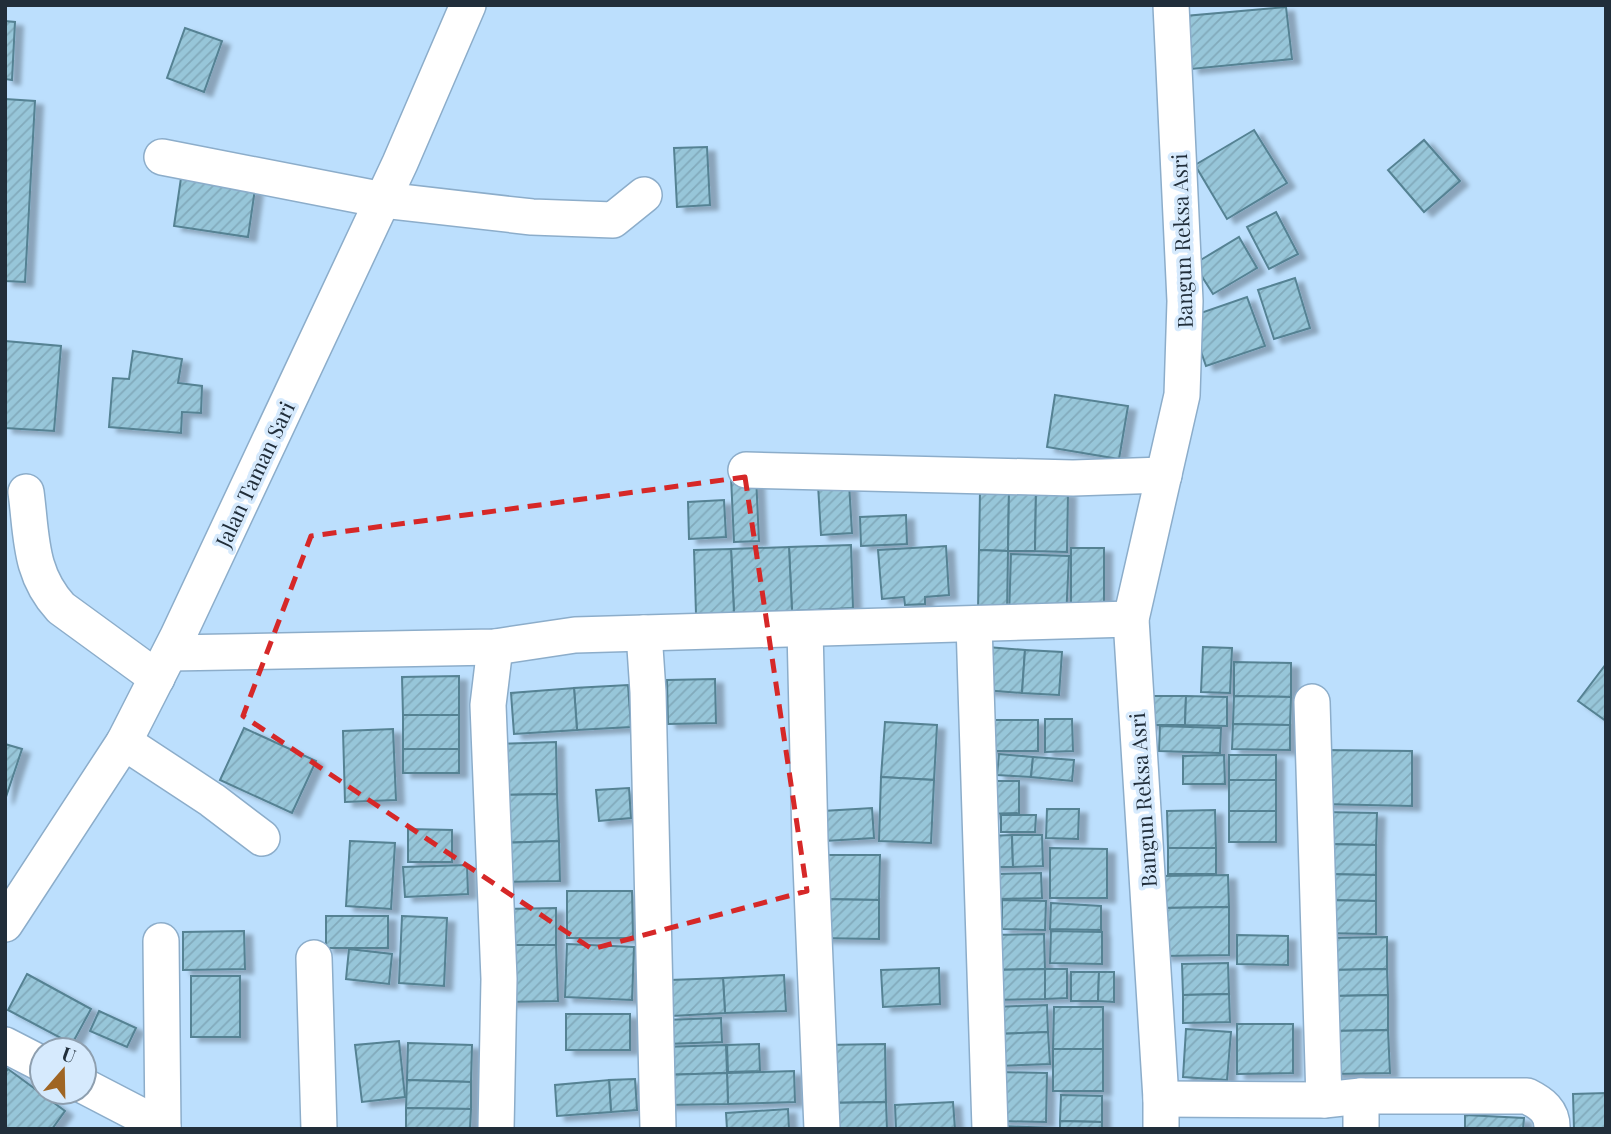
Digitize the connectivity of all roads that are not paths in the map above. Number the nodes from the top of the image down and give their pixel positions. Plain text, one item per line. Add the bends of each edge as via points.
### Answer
1 (468, 5) edge
2 (1171, 5) edge
3 (162, 157) dead end
4 (644, 195) dead end
5 (383, 200) junction
6 (746, 470) dead end
7 (1164, 475) junction
8 (26, 492) dead end
9 (1131, 619) junction
10 (974, 624) junction
11 (805, 629) junction
12 (644, 633) junction
13 (495, 647) junction
14 (164, 666) junction
15 (1312, 702) dead end
16 (124, 743) junction
17 (262, 838) dead end
18 (5, 924) edge
19 (161, 941) dead end
20 (314, 958) dead end
21 (5, 1045) edge
22 (28, 1057) edge
23 (98, 1093) edge
24 (1324, 1100) junction
25 (1361, 1113) edge
26 (1161, 1114) edge
27 (163, 1128) edge
28 (319, 1129) edge
29 (496, 1129) edge
30 (658, 1129) edge
31 (822, 1129) edge
32 (990, 1129) edge
33 (1552, 1129) edge

1 - 5 street, Jalan Taman Sari
2 - 7 street, Bangun Reksa Asri via 1185,301 1182,395
3 - 5 street
4 - 5 street via 613,220
5 - 14 street, Jalan Taman Sari
6 - 7 street via 1073,478
7 - 9 street, Bangun Reksa Asri
8 - 14 street via 35,561 48,594 61,608
9 - 10 street
9 - 26 street, Bangun Reksa Asri
10 - 11 street
10 - 32 street
11 - 12 street
11 - 31 street
12 - 13 street via 575,635
12 - 30 street
13 - 14 street
13 - 29 street via 488,705 499,979
14 - 16 street, Jalan Taman Sari
15 - 24 street
16 - 17 street
16 - 18 street, Jalan Taman Sari
19 - 27 street
20 - 28 street
21 - 22 street
23 - 27 street
24 - 25 street
24 - 26 street
25 - 33 street via 1527,1096 1544,1104

